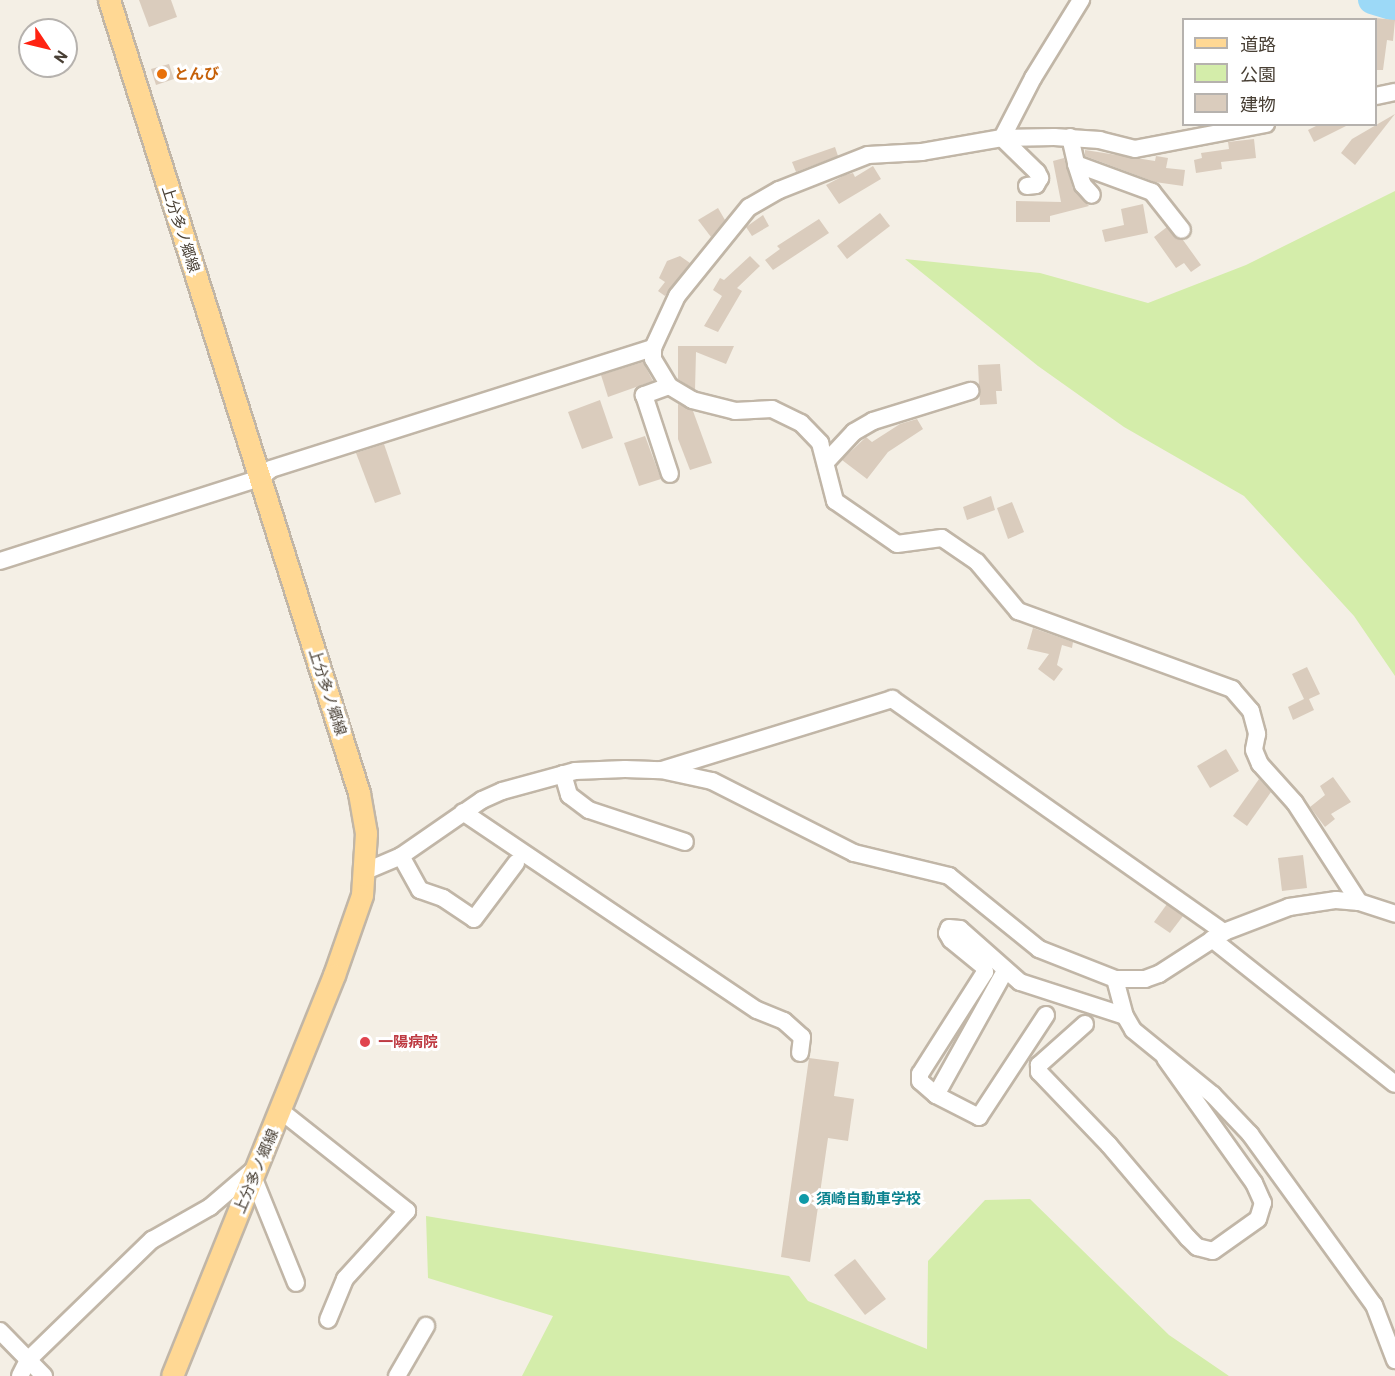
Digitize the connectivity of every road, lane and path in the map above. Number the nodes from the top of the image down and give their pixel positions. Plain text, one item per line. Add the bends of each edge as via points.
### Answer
1 (110, 0) edge
2 (1081, 0) edge
3 (1395, 92) edge
4 (1377, 96) edge
5 (1256, 126) edge
6 (1070, 137) junction
7 (1002, 138) junction
8 (1076, 164) junction
9 (1027, 186) dead end
10 (1092, 195) dead end
11 (1182, 230) dead end
12 (653, 348) junction
13 (669, 386) junction
14 (970, 391) dead end
15 (826, 462) junction
16 (670, 474) dead end
17 (260, 477) junction
18 (0, 561) edge
19 (661, 771) junction
20 (563, 774) junction
21 (463, 812) junction
22 (685, 842) dead end
23 (401, 856) junction
24 (516, 863) dead end
25 (366, 871) junction
26 (1359, 902) junction
27 (1395, 914) edge
28 (1218, 936) junction
29 (1005, 972) junction
30 (1115, 979) junction
31 (1046, 1015) dead end
32 (1125, 1016) junction
33 (1085, 1024) dead end
34 (800, 1053) dead end
35 (1165, 1058) junction
36 (1395, 1084) edge
37 (936, 1095) junction
38 (281, 1112) junction
39 (251, 1175) junction
40 (296, 1283) dead end
41 (328, 1320) dead end
42 (426, 1326) dead end
43 (0, 1331) edge
44 (28, 1360) junction
45 (1395, 1360) edge
46 (20, 1376) edge
47 (44, 1376) edge
48 (172, 1376) edge
49 (397, 1376) edge

1 - 17 main road, 上分多ノ郷線
2 - 7 street
3 - 4 street
5 - 6 street via 1135,149
6 - 7 street
6 - 8 street
7 - 9 street via 1037,172 1040,178 1036,185
7 - 12 street via 922,152 868,155 760,199 701,262 677,296
8 - 10 street via 1083,185
8 - 11 street via 1152,192
12 - 13 street via 653,359
12 - 17 street via 271,469
13 - 15 street via 692,400 715,407 784,413 811,432 820,443
13 - 16 street via 644,396
14 - 15 street via 873,421 854,432
15 - 26 street via 835,501 897,544 942,538 967,551 1018,611 1214,681 1242,696 1255,722 1254,750 1260,764 1295,803
17 - 18 street
17 - 25 main road, 上分多ノ郷線 via 359,793 366,833
19 - 20 street via 617,769
19 - 28 street via 892,699
19 - 30 street via 731,788 854,853 949,876 1039,949
20 - 21 street via 502,790
20 - 22 street via 570,795 589,810
21 - 23 street
21 - 34 street via 757,1010 784,1021 802,1036
23 - 24 street via 420,890 443,898 474,919
23 - 25 street
25 - 38 main road, 上分多ノ郷線 via 362,895 334,975
26 - 27 street
26 - 28 street via 1336,900 1289,907
28 - 30 street via 1158,974 1138,980
28 - 36 street
29 - 32 street via 1020,982
29 - 37 street
29 - 37 street via 960,929 949,927 951,940 983,966 984,972 920,1074 920,1082
30 - 32 street
31 - 37 street via 979,1117
32 - 35 street via 1133,1030
33 - 35 street via 1039,1065 1039,1072 1109,1145 1188,1239 1197,1247 1213,1251 1258,1219 1263,1203 1254,1183
35 - 45 street via 1214,1095 1250,1134 1374,1305
38 - 39 main road, 上分多ノ郷線
38 - 41 street via 407,1211 345,1278
39 - 40 street
39 - 44 street via 152,1240
39 - 48 main road, 上分多ノ郷線
42 - 49 street
43 - 44 street
44 - 46 street
44 - 47 street

